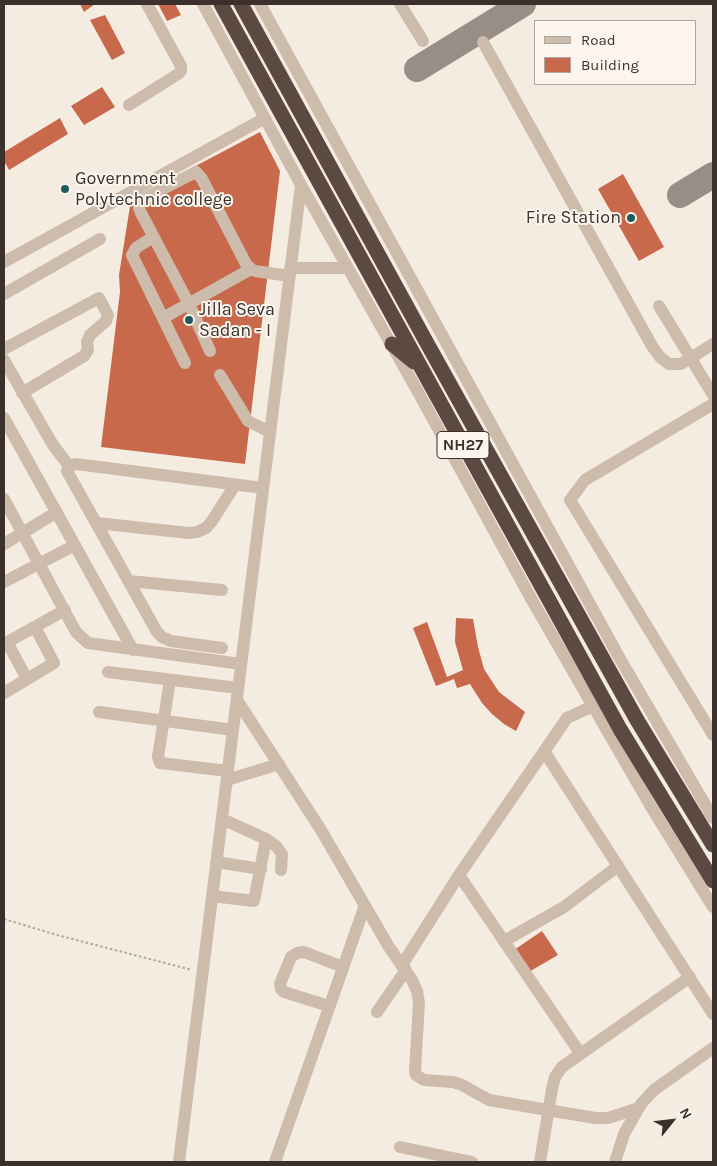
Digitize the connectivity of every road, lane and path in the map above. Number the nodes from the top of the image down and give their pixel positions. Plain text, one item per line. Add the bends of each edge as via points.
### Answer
1 (148, 4) edge
2 (203, 4) edge
3 (220, 4) edge
4 (241, 4) edge
5 (260, 4) edge
6 (400, 4) edge
7 (423, 42) dead end
8 (483, 42) dead end
9 (129, 105) dead end
10 (265, 118) junction
11 (301, 185) junction
12 (153, 237) junction
13 (100, 239) dead end
14 (4, 262) edge
15 (348, 268) junction
16 (252, 270) junction
17 (290, 272) junction
18 (4, 294) edge
19 (189, 304) junction
20 (659, 306) dead end
21 (162, 318) junction
22 (392, 344) junction
23 (713, 344) edge
24 (4, 349) edge
25 (210, 351) dead end
26 (691, 358) junction
27 (4, 360) edge
28 (185, 363) dead end
29 (420, 366) junction
30 (220, 375) dead end
31 (22, 393) junction
32 (713, 395) edge
33 (713, 404) edge
34 (4, 418) edge
35 (270, 432) junction
36 (69, 466) junction
37 (234, 485) junction
38 (263, 488) junction
39 (4, 499) edge
40 (57, 512) junction
41 (97, 523) junction
42 (22, 533) junction
43 (4, 544) edge
44 (75, 545) junction
45 (39, 563) junction
46 (129, 581) junction
47 (4, 582) edge
48 (222, 590) dead end
49 (65, 610) junction
50 (36, 627) junction
51 (6, 643) edge
52 (222, 648) dead end
53 (133, 650) junction
54 (241, 664) junction
55 (108, 672) dead end
56 (27, 678) junction
57 (170, 680) junction
58 (4, 693) edge
59 (237, 694) junction
60 (593, 706) junction
61 (99, 712) dead end
62 (164, 720) junction
63 (233, 730) junction
64 (713, 735) edge
65 (544, 751) junction
66 (278, 764) junction
67 (227, 775) junction
68 (713, 818) edge
69 (222, 819) junction
70 (266, 839) junction
71 (713, 845) edge
72 (216, 862) junction
73 (618, 866) junction
74 (261, 868) junction
75 (282, 870) dead end
76 (459, 875) junction
77 (713, 881) edge
78 (212, 896) junction
79 (365, 904) junction
80 (713, 907) edge
81 (4, 919) edge
82 (504, 941) junction
83 (343, 967) junction
84 (404, 968) junction
85 (202, 972) junction
86 (690, 977) junction
87 (329, 1006) junction
88 (377, 1012) dead end
89 (713, 1014) edge
90 (713, 1048) edge
91 (580, 1053) junction
92 (638, 1108) junction
93 (549, 1110) junction
94 (400, 1147) dead end
95 (179, 1162) edge
96 (275, 1162) edge
97 (472, 1162) edge
98 (540, 1162) edge
99 (615, 1162) edge

1 - 9 street via 181,71
2 - 10 street
3 - 29 highway, NH27
4 - 71 highway, NH27 via 627,702
5 - 68 street via 614,649
6 - 7 street
8 - 26 street via 652,346 669,364 681,364
10 - 11 street
10 - 14 street
11 - 15 street
11 - 17 street
12 - 16 street via 139,208 141,200 196,172
12 - 19 street
12 - 21 street via 136,248 132,255
13 - 18 street
15 - 17 street
15 - 22 street
16 - 17 street
16 - 19 street
17 - 35 street
19 - 21 street
19 - 25 street
20 - 26 street
21 - 28 street
22 - 29 highway
22 - 60 street
23 - 26 street
24 - 31 street via 99,298 108,315 106,321 90,335 84,356
26 - 32 street
27 - 31 street
29 - 77 highway, NH27 via 620,729
30 - 35 street via 248,421
31 - 36 street
33 - 64 street via 586,480 570,500
34 - 40 street
35 - 38 street
36 - 37 street via 76,464
36 - 41 street via 70,479
37 - 38 street
37 - 41 street via 212,521 197,532
38 - 54 street
39 - 42 street
40 - 42 street
40 - 44 street
41 - 46 street
42 - 43 street
42 - 45 street
44 - 45 street
44 - 53 street
45 - 47 street
45 - 49 street
46 - 48 street
46 - 52 street via 162,637
49 - 50 street
49 - 53 street via 76,632 88,643
50 - 51 street
50 - 56 street via 54,663
51 - 56 street
53 - 54 street
54 - 59 street
55 - 57 street
56 - 58 street
57 - 59 street
57 - 62 street
59 - 63 street
59 - 66 street
60 - 65 street via 567,718
60 - 80 street
61 - 62 street
62 - 63 street
62 - 67 street via 158,757 160,763
63 - 67 street
65 - 73 street
65 - 76 street
66 - 67 street
66 - 79 street
67 - 69 street
69 - 70 street
69 - 72 street
70 - 74 street
70 - 75 street via 282,854
72 - 74 street
72 - 78 street
73 - 82 street via 564,908
73 - 86 street
74 - 78 street via 254,901
76 - 82 street
76 - 84 street
78 - 85 street
79 - 83 street
79 - 84 street
81 - 85 path
82 - 91 street
83 - 87 street
83 - 87 street via 304,952 297,953 291,957 280,984 284,992
84 - 88 street
84 - 93 street via 417,991 419,1003 416,1075 424,1080 462,1085 489,1100
85 - 95 street
86 - 89 street
86 - 91 street
87 - 96 street
90 - 92 street via 654,1090
91 - 93 street via 562,1066 555,1077
92 - 93 street via 608,1118
92 - 99 street via 624,1134
93 - 98 street
94 - 97 street

